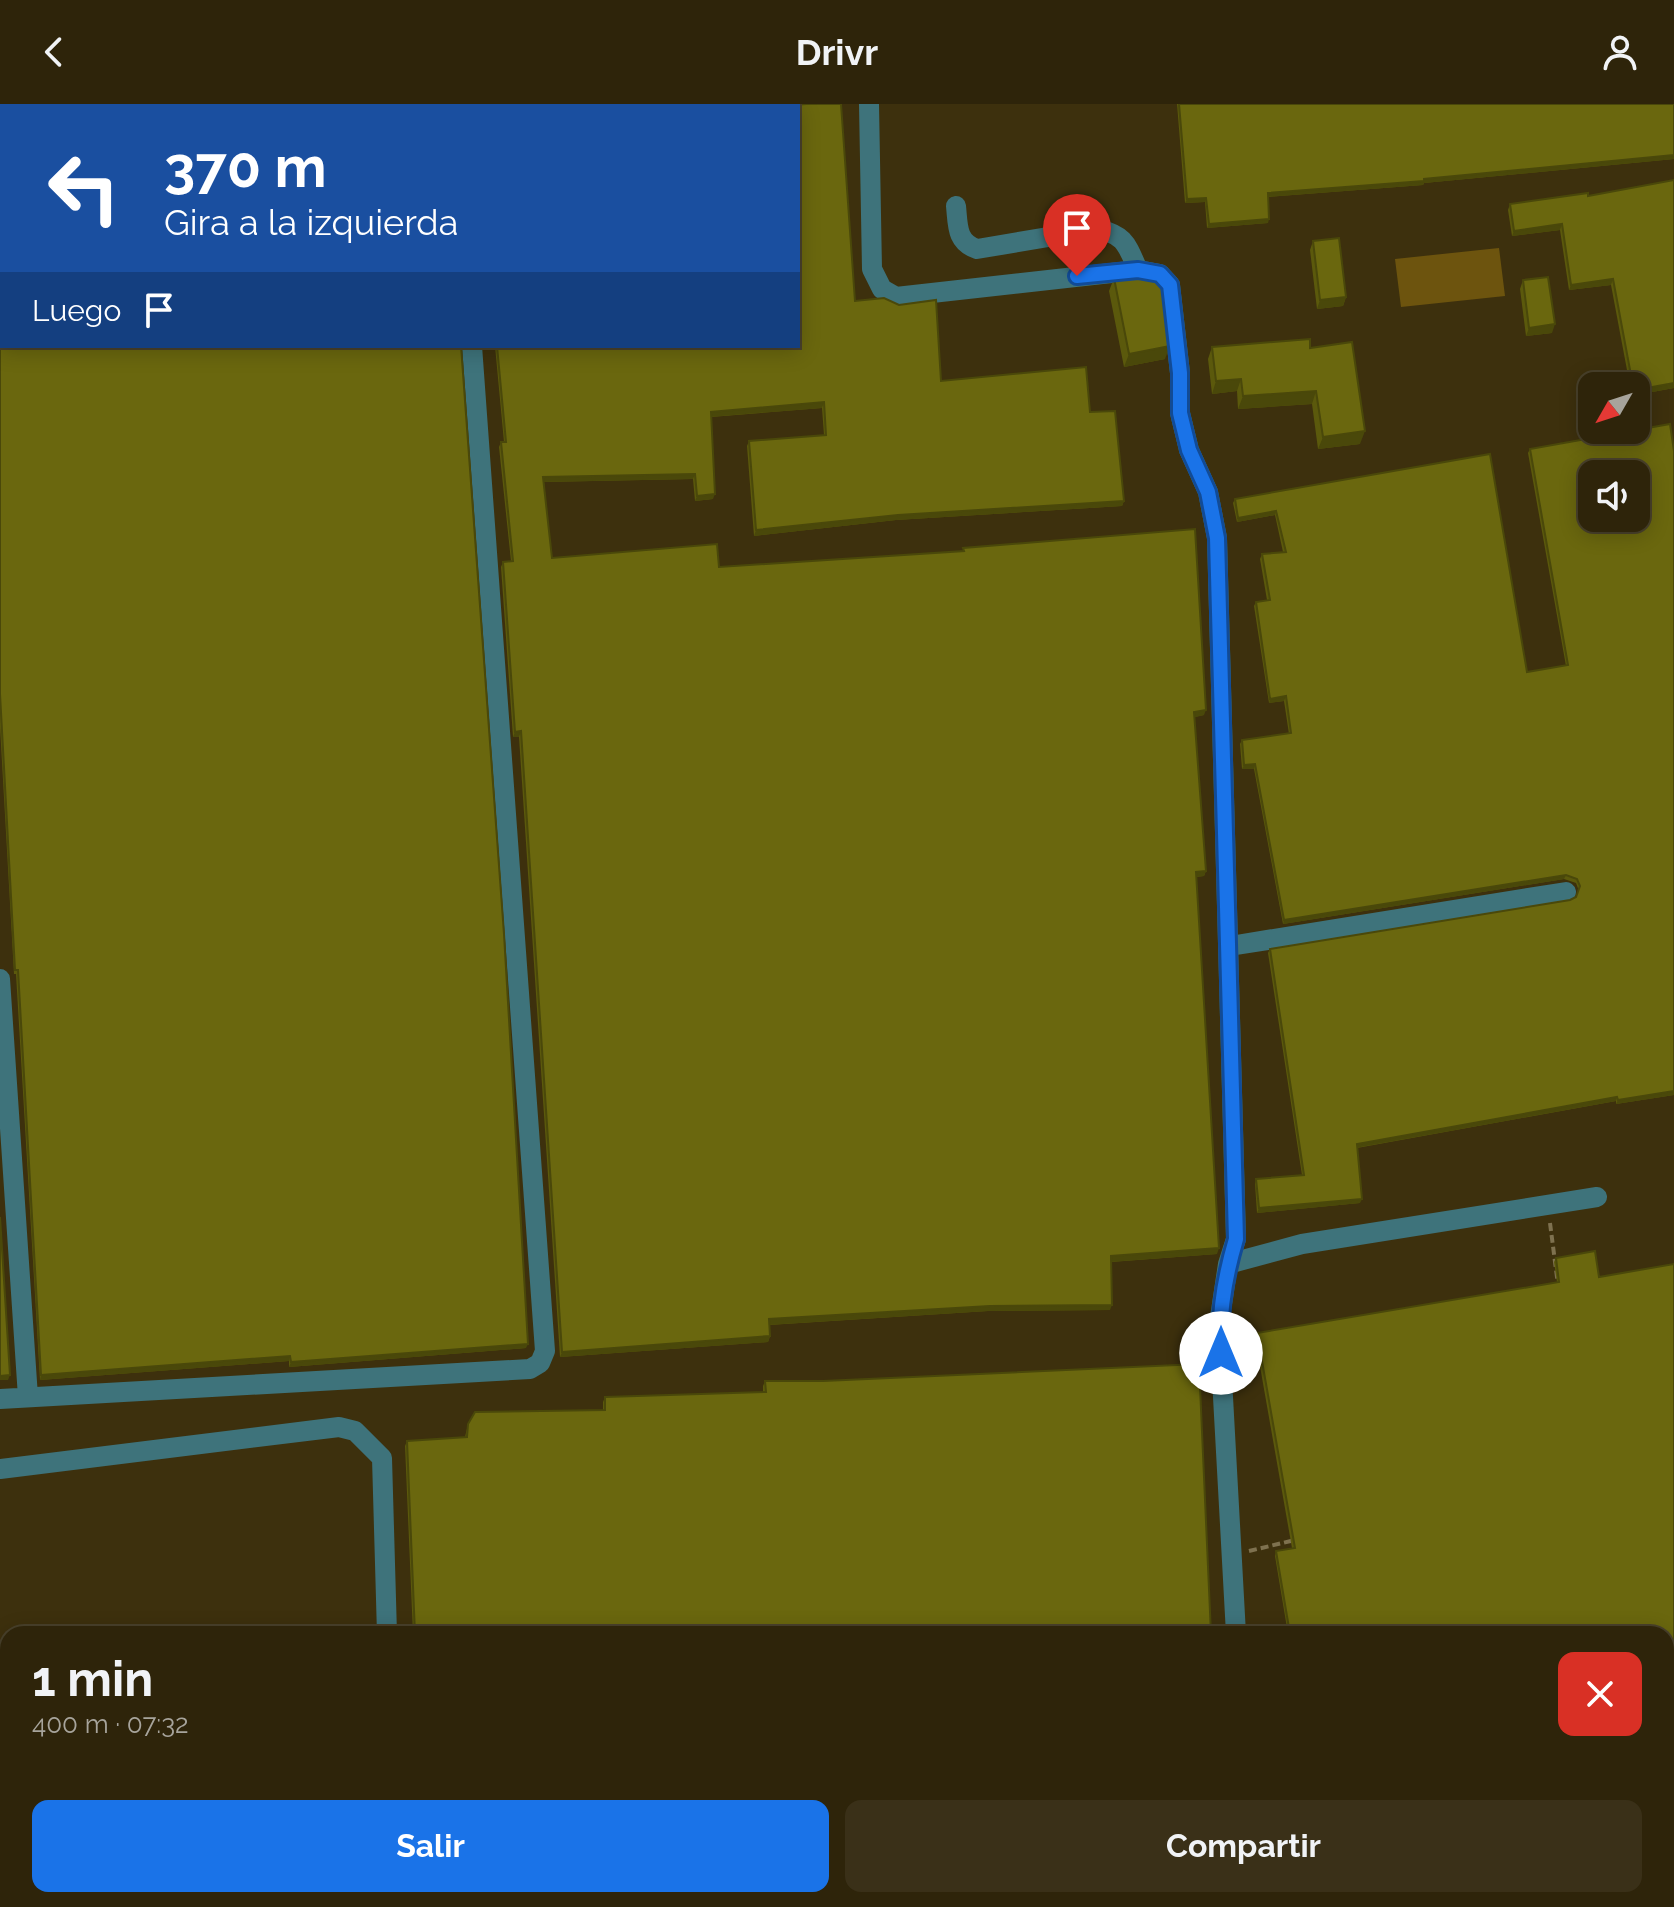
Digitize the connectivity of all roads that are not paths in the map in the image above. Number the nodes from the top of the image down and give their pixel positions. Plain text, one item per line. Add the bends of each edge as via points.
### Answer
1 (869, 104) edge
2 (956, 206) dead end
3 (1138, 270) junction
4 (472, 348) edge
5 (1566, 892) dead end
6 (1230, 946) junction
7 (0, 979) edge
8 (1597, 1197) dead end
9 (1228, 1264) junction
10 (28, 1397) junction
11 (0, 1399) edge
12 (0, 1469) edge
13 (387, 1626) edge
14 (1235, 1626) edge

1 - 3 street via 872,269 882,289 896,297
2 - 3 street via 960,239 977,249 1096,229 1125,241
3 - 6 street via 1160,274 1170,285 1180,413 1208,492 1217,538
4 - 10 street via 545,1351 540,1363 530,1369
5 - 6 street
6 - 9 street via 1236,1239
7 - 10 street
8 - 9 street via 1302,1244
9 - 14 street via 1219,1324
10 - 11 street
12 - 13 street via 339,1427 355,1431 382,1458

